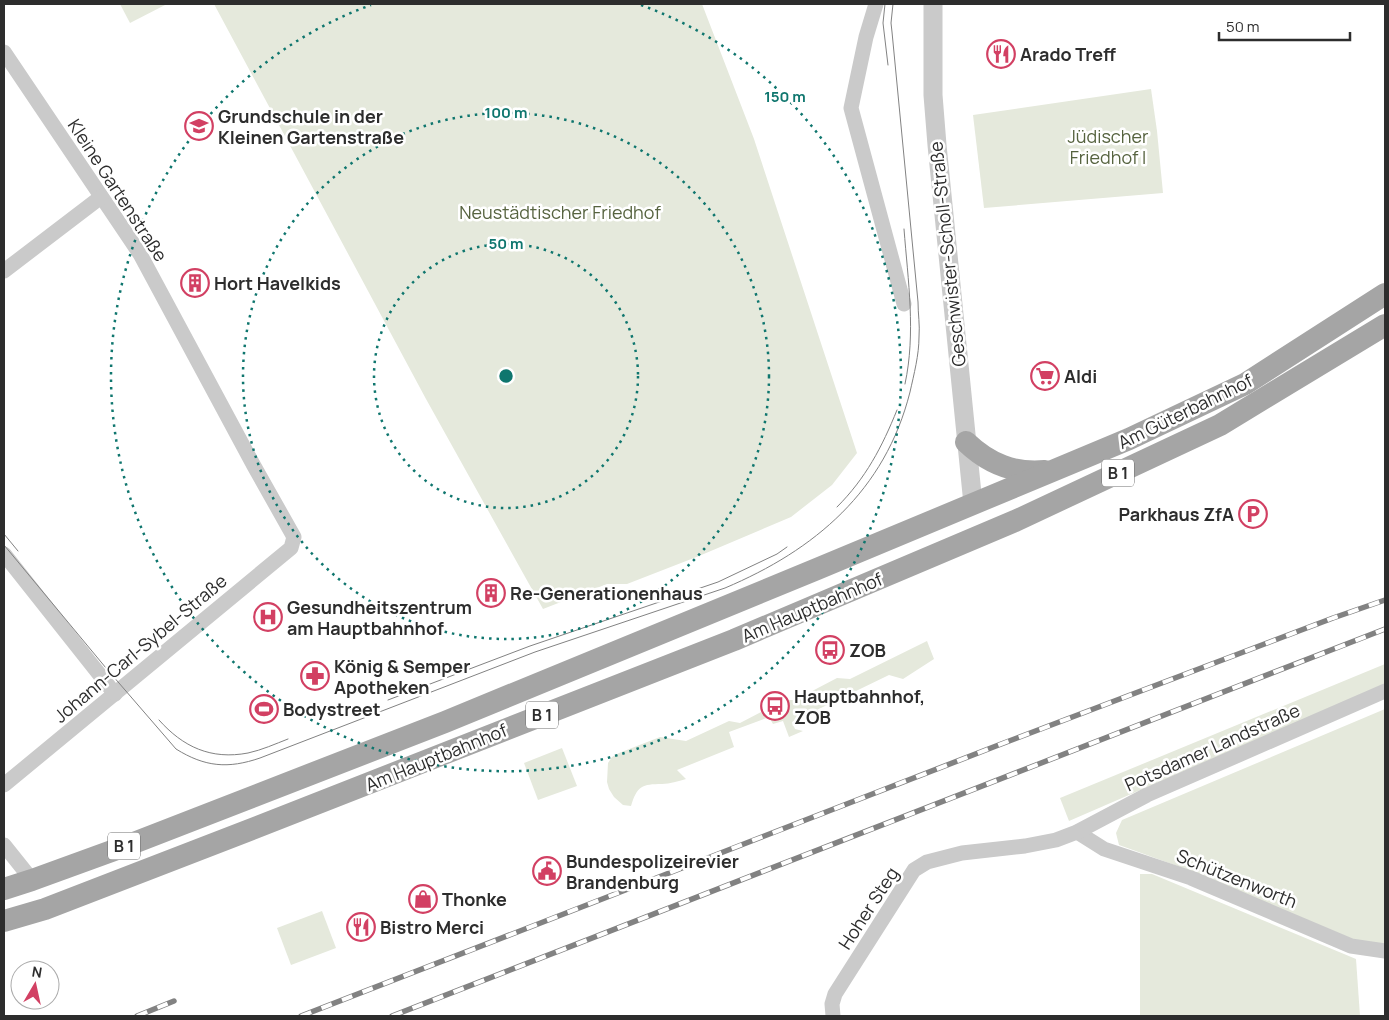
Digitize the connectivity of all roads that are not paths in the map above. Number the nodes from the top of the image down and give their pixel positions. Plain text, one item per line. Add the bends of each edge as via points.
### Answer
1 (876, 4) edge
2 (933, 4) edge
3 (4, 52) edge
4 (101, 197) junction
5 (4, 271) edge
6 (1385, 294) edge
7 (904, 304) dead end
8 (1385, 325) edge
9 (966, 442) junction
10 (1066, 466) junction
11 (973, 504) junction
12 (294, 537) joint
13 (976, 538) junction
14 (4, 554) edge
15 (1385, 691) edge
16 (115, 694) junction
17 (4, 785) edge
18 (1077, 832) junction
19 (1056, 840) joint
20 (4, 845) edge
21 (32, 880) junction
22 (4, 889) edge
23 (45, 908) junction
24 (4, 922) edge
25 (1385, 952) edge
26 (833, 1016) edge

1 - 7 street via 851,108
2 - 9 street, Geschwister-Scholl-Straße via 936,144
3 - 4 street, Kleine Gartenstraße
4 - 5 street
4 - 12 street, Kleine Gartenstraße via 140,254
6 - 10 main road, Am Güterbahnhof / B 1 via 1245,384
8 - 13 main road, Am Güterbahnhof / B 1 via 1220,425
9 - 10 main road via 989,460 1018,471 1034,472
9 - 11 street, Geschwister-Scholl-Straße
10 - 11 main road, Am Güterbahnhof / B 1
11 - 13 main road
11 - 21 main road, Am Hauptbahnhof / B 1 via 445,722
12 - 16 street, Johann-Carl-Sybel-Straße via 291,548
13 - 23 main road, Am Hauptbahnhof / B 1 via 734,640
14 - 16 street
15 - 18 street, Potsdamer Landstraße via 1147,795
16 - 17 street, Johann-Carl-Sybel-Straße
18 - 19 street, Potsdamer Landstraße
18 - 25 street, Schützenworth via 1104,849 1191,878 1351,946
19 - 26 street, Hoher Steg via 962,853 927,862 914,870 835,994
20 - 21 street
21 - 22 main road, Am Hauptbahnhof / B 1
21 - 23 main road
23 - 24 main road, Am Hauptbahnhof / B 1

